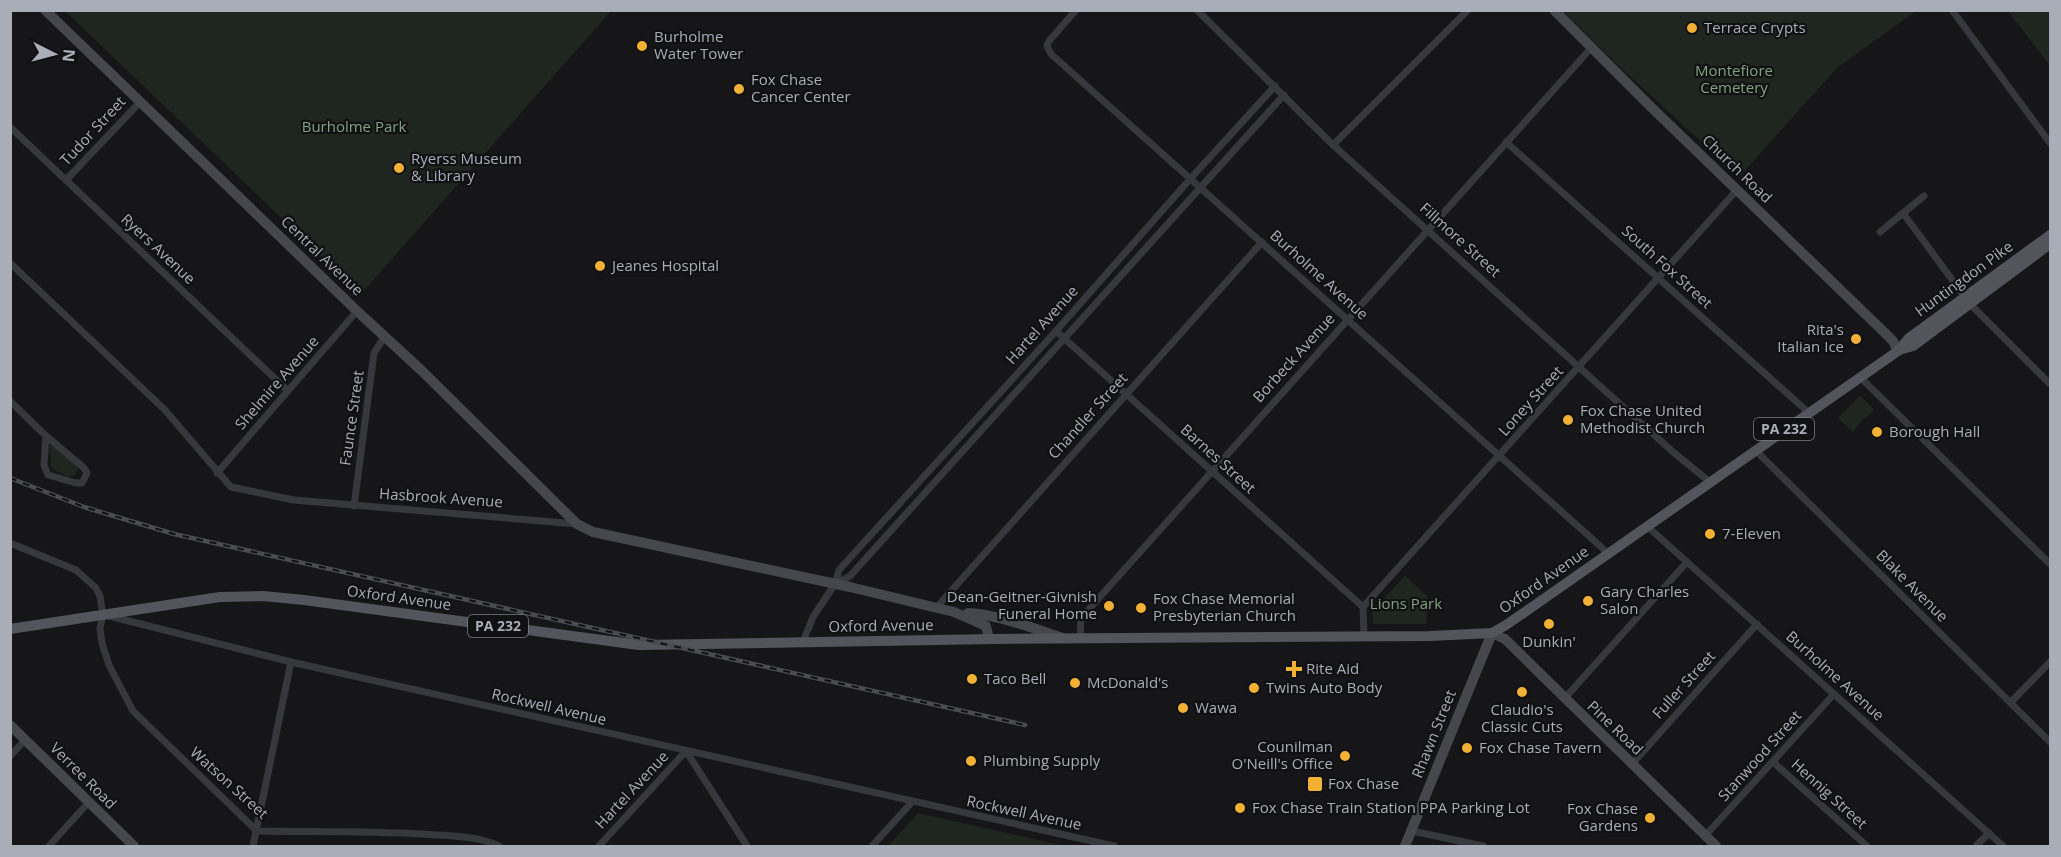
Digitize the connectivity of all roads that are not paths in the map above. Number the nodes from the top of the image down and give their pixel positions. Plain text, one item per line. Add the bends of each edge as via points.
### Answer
1 (45, 10) edge
2 (1197, 10) edge
3 (1468, 10) edge
4 (1554, 10) edge
5 (1952, 10) edge
6 (1073, 12) edge
7 (1591, 48) junction
8 (1275, 86) junction
9 (1284, 95) junction
10 (141, 101) junction
11 (10, 127) edge
12 (1506, 142) junction
13 (2050, 143) edge
14 (1333, 145) junction
15 (1191, 178) junction
16 (66, 180) junction
17 (1201, 187) junction
18 (1737, 190) junction
19 (1924, 196) dead end
20 (1903, 213) junction
21 (1429, 230) junction
22 (1880, 232) dead end
23 (2050, 235) edge
24 (1262, 242) junction
25 (2050, 244) edge
26 (10, 263) edge
27 (1659, 278) junction
28 (1968, 301) junction
29 (357, 311) junction
30 (1347, 319) junction
31 (1056, 331) junction
32 (385, 336) junction
33 (1064, 338) junction
34 (1898, 351) junction
35 (1580, 366) junction
36 (1860, 377) junction
37 (2050, 384) edge
38 (288, 391) junction
39 (1126, 394) junction
40 (10, 401) edge
41 (1808, 412) junction
42 (46, 436) junction
43 (1755, 450) junction
44 (1499, 455) junction
45 (1211, 471) junction
46 (217, 473) junction
47 (1710, 482) junction
48 (354, 506) junction
49 (577, 524) junction
50 (1648, 526) junction
51 (10, 543) edge
52 (1609, 554) junction
53 (1687, 562) junction
54 (2050, 564) edge
55 (835, 584) junction
56 (1363, 607) junction
57 (936, 608) junction
58 (954, 612) junction
59 (103, 615) junction
60 (1757, 624) junction
61 (10, 629) edge
62 (1492, 633) junction
63 (1364, 636) junction
64 (989, 639) junction
65 (1066, 639) junction
66 (1080, 639) junction
67 (803, 642) junction
68 (291, 662) junction
69 (2050, 662) edge
70 (1834, 694) junction
71 (1564, 699) junction
72 (2010, 702) junction
73 (10, 725) edge
74 (25, 740) junction
75 (2050, 742) edge
76 (686, 751) junction
77 (10, 756) edge
78 (1773, 762) junction
79 (1631, 765) junction
80 (912, 802) junction
81 (88, 803) junction
82 (257, 831) junction
83 (1412, 831) junction
84 (1989, 833) junction
85 (1705, 836) junction
86 (743, 845) edge
87 (49, 846) edge
88 (134, 846) edge
89 (253, 846) edge
90 (499, 846) edge
91 (599, 846) edge
92 (872, 846) edge
93 (1114, 846) edge
94 (1405, 846) edge
95 (1483, 846) edge
96 (1716, 846) edge
97 (1867, 846) edge
98 (1976, 846) edge
99 (2003, 846) edge

1 - 10 main road, Central Avenue
2 - 8 street, Fillmore Street
3 - 14 street
4 - 7 main road, Church Road
5 - 13 street
6 - 15 street, Burholme Avenue via 1049,41 1051,54
7 - 12 street, Borbeck Avenue
7 - 18 main road, Church Road
8 - 9 street, Fillmore Street
8 - 15 street, Hartel Avenue
9 - 14 street, Fillmore Street
9 - 17 street, Hartel Avenue
10 - 16 street, Tudor Street
10 - 29 main road, Central Avenue
11 - 16 street, Ryers Avenue
12 - 21 street, Borbeck Avenue
12 - 27 street, South Fox Street
14 - 21 street, Fillmore Street
15 - 17 street, Burholme Avenue
15 - 31 street, Hartel Avenue
16 - 38 street, Ryers Avenue
17 - 24 street, Burholme Avenue
17 - 33 street, Hartel Avenue
18 - 27 street, Loney Street
18 - 34 main road, Church Road via 1888,336
19 - 20 street
20 - 22 street
20 - 28 street
21 - 30 street, Borbeck Avenue
21 - 35 street, Fillmore Street
23 - 28 main road, Huntingdon Pike / PA 232
24 - 30 street, Burholme Avenue
24 - 39 street, Chandler Street
25 - 28 main road, Huntingdon Pike / PA 232
26 - 46 street, Hasbrook Avenue via 164,409
27 - 35 street, Loney Street
27 - 41 street, South Fox Street
28 - 34 main road, Huntingdon Pike / PA 232 via 1913,346
28 - 37 street
29 - 32 main road, Central Avenue
29 - 38 street, Shelmire Avenue
30 - 44 street, Burholme Avenue
30 - 45 street, Borbeck Avenue
31 - 33 street, Barnes Street
31 - 55 street, Hartel Avenue via 839,570
32 - 48 street, Faunce Street via 374,353
32 - 49 main road, Central Avenue
33 - 39 street, Barnes Street
33 - 55 street, Hartel Avenue via 850,576
34 - 36 main road, Huntingdon Pike / PA 232
35 - 44 street, Loney Street
35 - 47 street, Fillmore Street
36 - 41 main road, Huntingdon Pike / PA 232
36 - 54 street
38 - 46 street, Shelmire Avenue
39 - 45 street, Barnes Street
39 - 57 street, Chandler Street
40 - 42 street
41 - 43 main road, Huntingdon Pike / PA 232
42 - 42 street via 44,465 48,475 82,483 87,473 84,468
43 - 47 main road, Huntingdon Pike / PA 232
43 - 72 street, Blake Avenue
44 - 52 street, Burholme Avenue
44 - 56 street, Loney Street
45 - 56 street, Barnes Street
45 - 66 street, Borbeck Avenue via 1081,618
46 - 48 street, Hasbrook Avenue via 231,487 252,493
47 - 50 main road, Oxford Avenue / PA 232
48 - 49 street, Hasbrook Avenue
49 - 55 main road, Hasbrook Avenue via 593,532
50 - 52 main road, Oxford Avenue / PA 232
50 - 53 street, Burholme Avenue
51 - 59 street via 76,570 100,596
52 - 62 main road, Oxford Avenue / PA 232
53 - 60 street, Burholme Avenue
53 - 71 street
55 - 57 main road, Hasbrook Avenue
55 - 67 street, Hartel Avenue via 813,617
56 - 63 street
57 - 58 main road, Hasbrook Avenue
58 - 64 main road, Hasbrook Avenue via 986,626
58 - 65 main road, Hasbrook Avenue via 980,614
59 - 61 main road, Oxford Avenue / PA 232
59 - 67 main road, Oxford Avenue / PA 232 via 256,595 639,645
59 - 68 street, Rockwell Avenue
59 - 82 street, Watson Street via 102,643 133,711
60 - 70 street, Burholme Avenue
60 - 79 street, Fuller Street
62 - 63 main road, Oxford Avenue / PA 232
62 - 71 main road, Pine Road via 1504,639
62 - 83 main road, Rhawn Street
63 - 66 main road, Oxford Avenue / PA 232
64 - 65 main road, Oxford Avenue / PA 232
64 - 67 main road, Oxford Avenue / PA 232
65 - 66 main road, Oxford Avenue / PA 232
68 - 76 street, Rockwell Avenue
68 - 82 street
69 - 72 street
70 - 78 street, Stanwood Street
70 - 84 street, Burholme Avenue
71 - 79 main road, Pine Road
72 - 75 street, Blake Avenue
73 - 74 main road, Verree Road
74 - 77 street
74 - 81 main road, Verree Road
76 - 80 street, Rockwell Avenue
76 - 86 street
76 - 91 street, Hartel Avenue
78 - 85 street, Stanwood Street
78 - 97 street, Hennig Street
79 - 85 main road, Pine Road
80 - 92 street
80 - 93 street, Rockwell Avenue
81 - 87 street
81 - 88 main road, Verree Road
82 - 89 street
82 - 90 street, Watson Street via 405,833 463,837
83 - 94 main road, Rhawn Street
83 - 95 street
84 - 98 street
84 - 99 street, Burholme Avenue
85 - 96 main road, Pine Road

